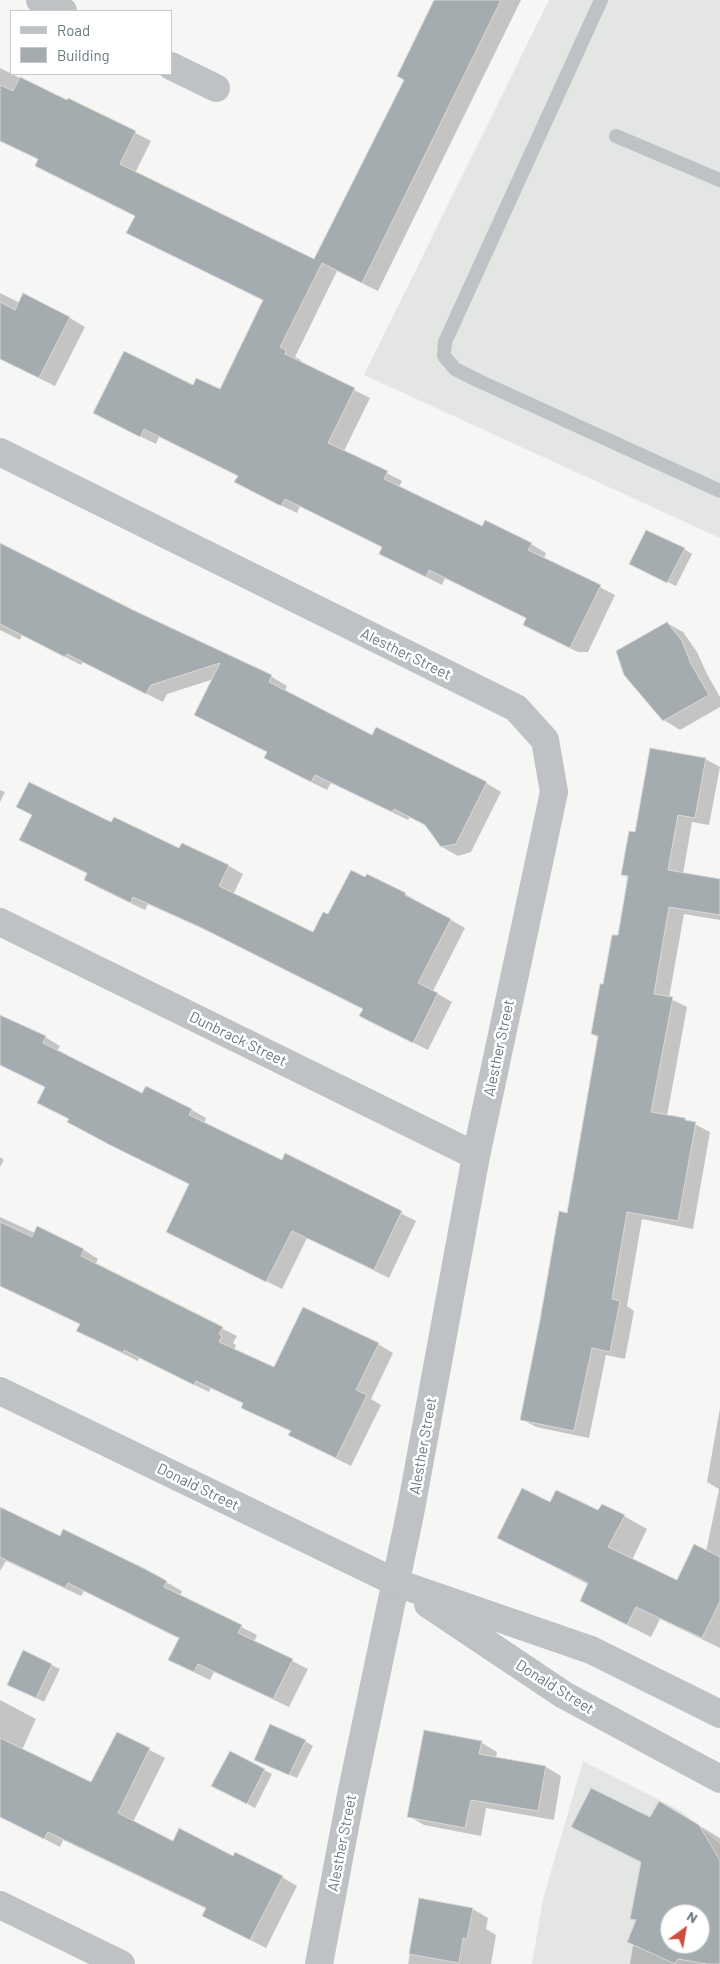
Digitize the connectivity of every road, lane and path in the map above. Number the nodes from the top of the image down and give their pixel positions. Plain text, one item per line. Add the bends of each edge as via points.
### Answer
1 (40, 0) edge
2 (601, 0) edge
3 (61, 10) edge
4 (172, 66) edge
5 (216, 88) dead end
6 (616, 136) dead end
7 (720, 180) edge
8 (0, 452) edge
9 (720, 491) edge
10 (0, 922) edge
11 (476, 1156) junction
12 (0, 1391) edge
13 (397, 1583) junction
14 (720, 1714) edge
15 (720, 1779) edge
16 (0, 1905) edge
17 (121, 1964) edge
18 (319, 1964) edge

1 - 3 street
2 - 9 lane via 445,342 444,356 455,369 479,382
4 - 5 street
6 - 7 lane
8 - 11 street, Alesther Street via 516,708 545,740 554,792
10 - 11 street, Dunbrack Street
11 - 13 street, Alesther Street
12 - 13 street, Donald Street
13 - 14 street, Donald Street via 591,1650
13 - 15 street, Donald Street via 564,1695
13 - 18 street, Alesther Street via 351,1795
16 - 17 street

